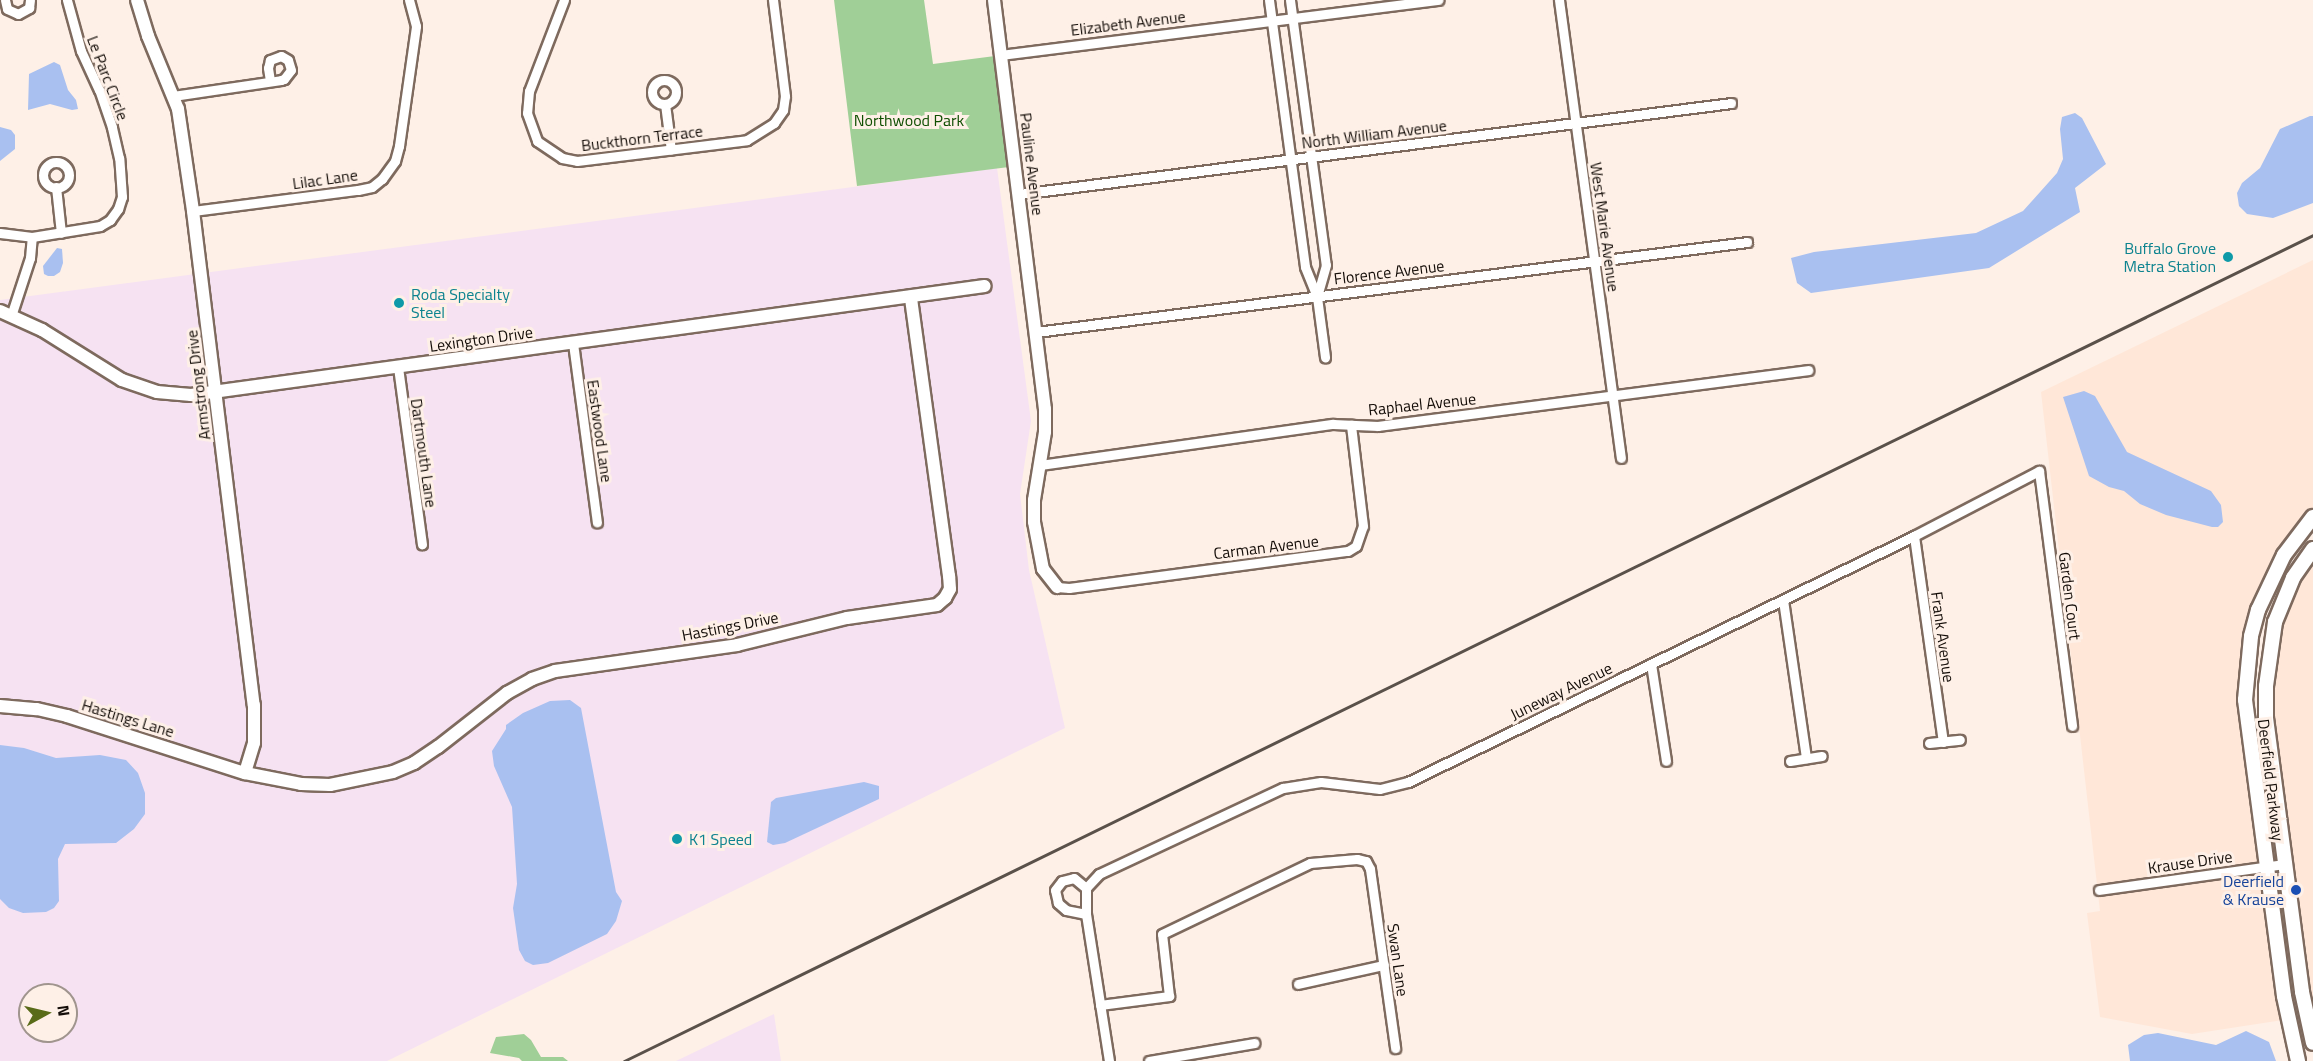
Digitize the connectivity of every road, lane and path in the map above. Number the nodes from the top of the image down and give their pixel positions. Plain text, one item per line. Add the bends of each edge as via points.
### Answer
1 (5, 0) edge
2 (32, 0) edge
3 (67, 0) edge
4 (137, 0) edge
5 (409, 0) edge
6 (564, 0) edge
7 (773, 0) edge
8 (994, 0) edge
9 (1269, 0) edge
10 (1290, 0) edge
11 (1439, 0) edge
12 (1559, 0) edge
13 (1293, 17) junction
14 (1272, 20) junction
15 (1001, 55) junction
16 (270, 81) dead end
17 (173, 96) junction
18 (1731, 103) dead end
19 (665, 104) dead end
20 (1576, 123) junction
21 (671, 150) junction
22 (1314, 157) junction
23 (1290, 160) junction
24 (56, 187) dead end
25 (1020, 194) junction
26 (193, 211) junction
27 (0, 233) edge
28 (61, 233) junction
29 (32, 237) junction
30 (1747, 242) dead end
31 (1595, 261) junction
32 (985, 286) dead end
33 (911, 297) junction
34 (1317, 297) junction
35 (6, 313) edge
36 (1036, 332) junction
37 (573, 343) junction
38 (1325, 357) dead end
39 (398, 367) junction
40 (1808, 369) dead end
41 (216, 391) junction
42 (1613, 394) junction
43 (1351, 425) junction
44 (1621, 458) dead end
45 (1040, 465) junction
46 (2039, 471) joint
47 (2313, 518) edge
48 (597, 522) dead end
49 (1914, 536) junction
50 (422, 544) dead end
51 (2313, 549) edge
52 (1057, 587) joint
53 (1783, 600) junction
54 (1651, 664) junction
55 (0, 706) edge
56 (2072, 726) dead end
57 (1960, 740) dead end
58 (1943, 741) junction
59 (1929, 743) dead end
60 (1822, 756) dead end
61 (1806, 759) junction
62 (1666, 761) dead end
63 (1790, 761) dead end
64 (245, 773) junction
65 (2285, 864) junction
66 (2266, 867) junction
67 (1086, 888) junction
68 (2099, 890) dead end
69 (1086, 914) junction
70 (1384, 965) junction
71 (1298, 984) dead end
72 (1100, 1005) junction
73 (1254, 1043) dead end
74 (2313, 1043) edge
75 (1395, 1048) dead end
76 (1184, 1058) edge
77 (1109, 1061) edge
78 (1149, 1061) edge
79 (2298, 1061) edge

1 - 2 street via 7,9 18,14 26,11
3 - 28 street, Le Parc Circle via 81,51 112,127 122,185 118,209 110,220 100,226
4 - 17 street, Armstrong Drive
5 - 26 street, Lilac Lane via 416,26 399,146 395,161 382,179 372,187 358,190
6 - 21 street, Buckthorn Terrace via 529,91 527,113 537,141 562,158 577,161
7 - 21 street, Buckthorn Terrace via 785,96 783,110 774,123 747,140
8 - 15 street, Pauline Avenue
9 - 14 street
10 - 13 street
11 - 13 street, Elizabeth Avenue
12 - 20 street, West Marie Avenue
13 - 14 street, Elizabeth Avenue
13 - 22 street
14 - 15 street, Elizabeth Avenue
14 - 23 street
15 - 25 street, Pauline Avenue
16 - 17 street
17 - 26 street, Armstrong Drive
18 - 20 street, North William Avenue
19 - 21 street
20 - 22 street, North William Avenue
20 - 31 street, West Marie Avenue
22 - 23 street, North William Avenue
22 - 34 street via 1326,265
23 - 25 street, North William Avenue
23 - 34 street via 1305,267
24 - 28 street
25 - 36 street, Pauline Avenue
26 - 41 street, Armstrong Drive
27 - 29 street, Le Parc Circle
28 - 29 street, Le Parc Circle
29 - 35 street via 30,258
30 - 31 street, Florence Avenue
31 - 34 street, Florence Avenue
31 - 42 street, West Marie Avenue
32 - 33 street, Lexington Drive
33 - 37 street, Lexington Drive
33 - 64 street, Hastings Drive via 949,576 950,589 937,605 847,618 737,645 555,671 507,693 414,762 362,780 301,784
34 - 36 street, Florence Avenue
34 - 38 street
35 - 41 street, Lexington Drive via 42,330 122,380 157,392 191,395
36 - 45 street, Pauline Avenue via 1045,409
37 - 39 street, Lexington Drive
37 - 48 street, Eastwood Lane
39 - 41 street, Lexington Drive
39 - 50 street, Dartmouth Lane
40 - 42 street, Raphael Avenue
41 - 64 street, Armstrong Drive via 254,705 255,736
42 - 43 street, Raphael Avenue via 1378,426
42 - 44 street, West Marie Avenue
43 - 45 street, Raphael Avenue via 1333,424
43 - 52 street, Carman Avenue via 1363,526 1356,546 1348,551
45 - 52 street, Pauline Avenue via 1034,500 1037,549 1043,570
46 - 49 street, Juneway Avenue
46 - 56 street, Garden Court
47 - 66 main road, Deerfield Parkway via 2271,579 2254,627 2247,669 2246,719
49 - 53 street, Juneway Avenue
49 - 58 street, Frank Avenue
51 - 65 main road, Deerfield Parkway via 2283,602 2268,659 2266,718
53 - 54 street, Juneway Avenue
53 - 61 street
54 - 62 street
54 - 67 street, Juneway Avenue via 1408,782 1380,789 1321,782 1283,788 1099,874
55 - 64 street, Hastings Lane via 67,716
57 - 58 street
58 - 59 street
60 - 61 street
61 - 63 street
65 - 66 street, Krause Drive
65 - 74 main road, Deerfield Parkway
66 - 68 street, Krause Drive
66 - 79 main road, Deerfield Parkway via 2284,996
67 - 69 street
67 - 69 street via 1078,880 1068,878 1058,884 1055,896 1061,907
69 - 72 street
70 - 71 street
70 - 72 street, Swan Lane via 1366,861 1310,863 1162,934 1169,996
70 - 75 street, Swan Lane
72 - 77 street
73 - 76 street
76 - 78 street

